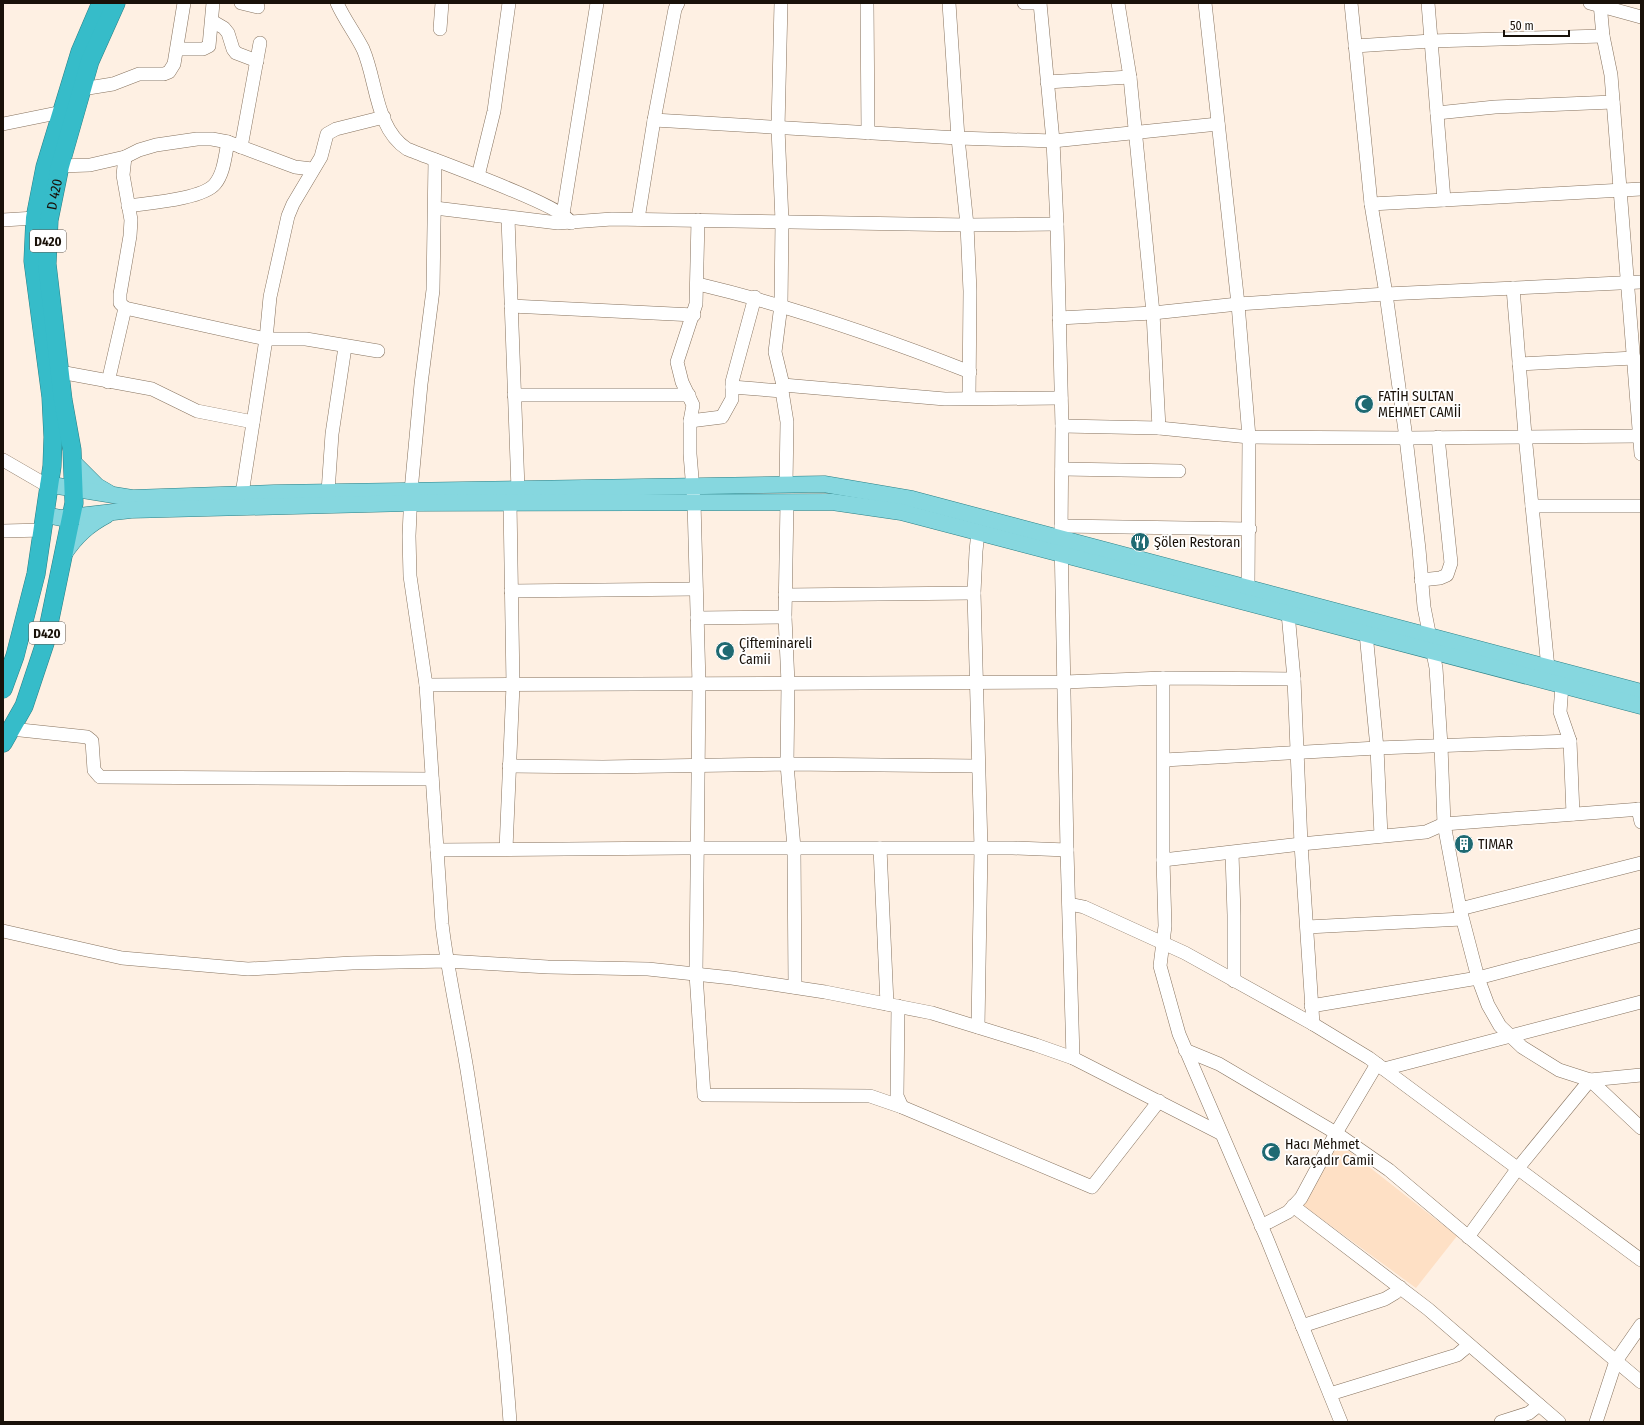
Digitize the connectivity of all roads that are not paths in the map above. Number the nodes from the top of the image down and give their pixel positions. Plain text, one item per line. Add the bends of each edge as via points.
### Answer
1 (101, 3) edge
2 (116, 3) edge
3 (184, 3) edge
4 (213, 3) edge
5 (241, 3) edge
6 (337, 3) edge
7 (442, 3) edge
8 (509, 3) edge
9 (597, 3) edge
10 (678, 3) edge
11 (781, 3) edge
12 (867, 3) edge
13 (949, 3) edge
14 (1024, 3) edge
15 (1040, 3) edge
16 (1118, 3) edge
17 (1205, 3) edge
18 (1351, 3) edge
19 (1428, 3) edge
20 (1597, 4) edge
21 (258, 7) dead end
22 (1641, 17) edge
23 (212, 21) junction
24 (440, 29) dead end
25 (1603, 36) junction
26 (1431, 41) junction
27 (260, 43) dead end
28 (1355, 46) junction
29 (177, 49) junction
30 (256, 61) junction
31 (1130, 77) junction
32 (1047, 82) junction
33 (82, 89) junction
34 (1613, 102) junction
35 (62, 112) junction
36 (1437, 113) junction
37 (384, 117) junction
38 (654, 120) junction
39 (3, 124) edge
40 (1218, 124) junction
41 (778, 128) junction
42 (868, 133) junction
43 (1134, 133) junction
44 (958, 138) junction
45 (1053, 141) junction
46 (228, 142) junction
47 (241, 147) junction
48 (125, 157) junction
49 (436, 160) junction
50 (60, 166) junction
51 (312, 169) junction
52 (478, 176) junction
53 (1620, 189) junction
54 (1641, 189) edge
55 (1444, 200) junction
56 (1371, 204) junction
57 (128, 206) junction
58 (435, 208) junction
59 (35, 218) junction
60 (508, 218) junction
61 (567, 219) junction
62 (638, 219) junction
63 (3, 220) edge
64 (698, 220) junction
65 (782, 221) junction
66 (1057, 224) junction
67 (967, 225) junction
68 (1635, 283) edge
69 (698, 284) junction
70 (1513, 288) junction
71 (1386, 294) junction
72 (755, 298) junction
73 (1238, 304) junction
74 (781, 305) junction
75 (511, 306) junction
76 (125, 308) junction
77 (1153, 313) junction
78 (694, 315) junction
79 (1059, 318) junction
80 (266, 339) junction
81 (345, 346) junction
82 (378, 351) dead end
83 (1634, 358) junction
84 (1520, 364) junction
85 (60, 372) junction
86 (970, 372) junction
87 (108, 382) junction
88 (732, 387) junction
89 (782, 388) junction
90 (514, 395) junction
91 (690, 395) junction
92 (969, 398) junction
93 (1061, 398) junction
94 (690, 421) junction
95 (253, 422) junction
96 (1062, 426) junction
97 (1159, 428) junction
98 (1525, 436) junction
99 (1640, 436) edge
100 (1249, 437) junction
101 (1438, 437) junction
102 (1406, 438) junction
103 (1641, 454) edge
104 (3, 460) edge
105 (73, 462) junction
106 (1062, 469) junction
107 (1179, 471) dead end
108 (786, 485) junction
109 (48, 486) junction
110 (75, 489) junction
111 (328, 492) junction
112 (242, 494) junction
113 (693, 494) junction
114 (514, 496) junction
115 (410, 497) junction
116 (787, 502) junction
117 (113, 504) junction
118 (1532, 506) junction
119 (1641, 506) edge
120 (46, 512) junction
121 (71, 517) junction
122 (3, 530) edge
123 (44, 530) junction
124 (1250, 530) junction
125 (978, 532) junction
126 (1061, 532) junction
127 (1062, 554) junction
128 (62, 557) junction
129 (1421, 580) junction
130 (1248, 588) junction
131 (696, 589) junction
132 (511, 591) junction
133 (974, 593) junction
134 (785, 596) junction
135 (1288, 613) junction
136 (785, 617) junction
137 (697, 618) junction
138 (1366, 633) junction
139 (1430, 643) junction
140 (1548, 668) junction
141 (1164, 678) junction
142 (1294, 679) junction
143 (976, 682) junction
144 (1065, 682) junction
145 (788, 683) junction
146 (513, 684) junction
147 (699, 684) junction
148 (426, 685) junction
149 (1562, 685) junction
150 (3, 689) edge
151 (1641, 692) edge
152 (1641, 706) edge
153 (7, 736) edge
154 (1570, 741) junction
155 (1441, 746) junction
156 (1377, 748) junction
157 (1297, 752) junction
158 (1164, 760) junction
159 (787, 764) junction
160 (697, 765) junction
161 (509, 766) junction
162 (978, 766) junction
163 (432, 779) junction
164 (1639, 809) edge
165 (1573, 814) junction
166 (1641, 822) edge
167 (1444, 824) junction
168 (1381, 836) junction
169 (1301, 844) junction
170 (698, 848) junction
171 (794, 848) junction
172 (880, 848) junction
173 (981, 848) junction
174 (506, 849) junction
175 (437, 850) junction
176 (1067, 850) junction
177 (1232, 853) junction
178 (1163, 860) junction
179 (1641, 863) edge
180 (1069, 904) junction
181 (1461, 914) junction
182 (1307, 927) junction
183 (3, 931) edge
184 (1641, 936) edge
185 (1163, 943) junction
186 (447, 961) junction
187 (696, 974) junction
188 (1478, 978) junction
189 (1234, 981) junction
190 (795, 988) junction
191 (1641, 1002) edge
192 (893, 1005) junction
193 (1311, 1006) junction
194 (1312, 1024) junction
195 (978, 1027) junction
196 (1510, 1037) junction
197 (1185, 1050) junction
198 (1073, 1058) junction
199 (1380, 1067) junction
200 (1641, 1075) edge
201 (1590, 1080) junction
202 (1159, 1101) junction
203 (902, 1107) junction
204 (1641, 1128) edge
205 (1220, 1133) junction
206 (1336, 1133) junction
207 (1518, 1168) junction
208 (1293, 1206) junction
209 (1261, 1226) junction
210 (1468, 1237) junction
211 (1641, 1260) edge
212 (1400, 1287) junction
213 (1641, 1324) edge
214 (1302, 1326) junction
215 (1469, 1345) junction
216 (1616, 1361) junction
217 (1641, 1382) edge
218 (1330, 1394) junction
219 (1539, 1405) junction
220 (510, 1422) edge
221 (1341, 1422) edge
222 (1501, 1422) edge
223 (1558, 1422) edge
224 (1596, 1422) edge

1 - 35 highway, D420 via 80,52
2 - 33 highway, D 420 / D420 via 90,61
3 - 29 street
4 - 23 street
5 - 21 street
6 - 37 street via 363,49
7 - 24 street
8 - 52 street via 494,112
9 - 61 street
10 - 38 street
11 - 41 street
12 - 42 street
13 - 44 street
14 - 15 street
15 - 32 street
16 - 31 street
17 - 40 street
18 - 28 street
19 - 26 street
20 - 22 street
20 - 25 street
23 - 29 street via 210,42 206,48
23 - 30 street via 228,33 236,53
25 - 26 street
25 - 34 street via 1611,75
26 - 28 street
26 - 36 street
27 - 30 street
28 - 56 street
29 - 33 street via 174,64 169,72 139,74 112,84
30 - 47 street
31 - 32 street
31 - 43 street
32 - 45 street
33 - 50 highway, D 420 / D420
34 - 36 street via 1495,107
34 - 53 street
35 - 39 street
35 - 59 highway, D420 via 40,185
36 - 55 street
37 - 49 street via 388,129 400,144
37 - 51 street via 330,130 321,157
38 - 41 street
38 - 62 street
40 - 43 street
40 - 73 street
41 - 42 street
41 - 65 street
42 - 44 street
43 - 45 street
43 - 77 street
44 - 45 street
44 - 67 street
45 - 66 street
46 - 47 street
46 - 48 street via 197,139 156,145
46 - 57 street via 220,176 209,190
47 - 51 street via 295,167
48 - 50 street via 90,165
48 - 57 street via 123,175
49 - 52 street
49 - 58 street
50 - 85 highway, D 420 / D420 via 49,220 47,264
51 - 80 street via 288,216 270,297
52 - 61 street
53 - 54 street
53 - 55 street
53 - 68 street
55 - 56 street
56 - 71 street
57 - 76 street via 131,220 130,236 120,294 120,303
58 - 60 street
58 - 115 street via 432,290
59 - 63 street
59 - 109 highway, D420 via 34,261 51,398 53,437
60 - 61 street
60 - 75 street
61 - 62 street
62 - 64 street
64 - 65 street
64 - 69 street
65 - 67 street
65 - 74 street
66 - 67 street
66 - 79 street
67 - 86 street
68 - 70 street
68 - 83 street
69 - 72 street
69 - 78 street
70 - 71 street
70 - 84 street
71 - 73 street
71 - 102 street
72 - 74 street
72 - 88 street
73 - 77 street
73 - 100 street
74 - 86 street
74 - 89 street via 775,352
75 - 78 street
75 - 90 street
76 - 80 street
76 - 87 street
77 - 79 street
77 - 97 street
78 - 91 street via 677,362 682,382
79 - 93 street
80 - 81 street via 306,339
80 - 95 street
81 - 82 street
81 - 111 street via 332,434
83 - 84 street
83 - 99 street
84 - 98 street
85 - 87 street
85 - 105 highway, D 420 / D420
86 - 92 street
87 - 95 street via 152,389 197,411
88 - 89 street
88 - 94 street via 732,399 722,417
89 - 92 street
89 - 108 street via 787,422
90 - 91 street
90 - 114 street
91 - 94 street via 693,405
92 - 93 street
93 - 96 street
94 - 113 street
95 - 112 street
96 - 97 street
96 - 106 street
97 - 100 street
98 - 99 street
98 - 101 street
98 - 118 street
99 - 103 street
100 - 102 street
100 - 124 street
101 - 102 street
101 - 129 street via 1450,562 1447,575
102 - 129 street
104 - 109 street
105 - 110 highway, D 420 / D420
105 - 117 main road
106 - 107 street
106 - 126 street
108 - 113 main road
108 - 126 main road via 824,484 912,499
109 - 110 main road
109 - 120 highway, D420
110 - 117 main road
110 - 121 highway, D420
111 - 112 main road
111 - 115 main road
112 - 117 main road via 132,498
113 - 114 main road
113 - 116 main road
113 - 131 street
114 - 115 main road
114 - 132 street
115 - 117 main road via 131,510
115 - 148 street via 410,576
116 - 125 main road via 832,502 901,512
116 - 134 street
117 - 121 main road
117 - 128 main road via 75,538
118 - 119 street
118 - 140 street
120 - 121 main road via 51,516
120 - 123 highway, D420
121 - 128 highway, D420
122 - 123 street
123 - 150 highway, D420 via 36,574 15,656
124 - 126 street
124 - 130 street
125 - 127 main road
125 - 133 street
126 - 127 street
126 - 130 main road
127 - 135 main road
127 - 144 street
128 - 153 highway, D420 via 45,644 24,706
129 - 139 street
130 - 139 main road
131 - 132 street
131 - 137 street
132 - 146 street
133 - 134 street
133 - 143 street
134 - 136 street
135 - 138 main road
135 - 142 street
136 - 137 street
136 - 145 street
137 - 147 street
138 - 139 main road
138 - 156 street
139 - 140 main road
139 - 149 main road
139 - 155 street via 1436,668
140 - 151 main road
141 - 142 street
141 - 144 street
141 - 158 street
142 - 157 street
143 - 144 street
143 - 145 street
143 - 162 street
144 - 176 street
145 - 147 street
145 - 159 street
146 - 147 street
146 - 148 street
146 - 161 street
147 - 160 street
148 - 163 street
149 - 152 main road
149 - 154 street via 1560,712
153 - 163 street via 87,737 92,741 94,770 100,777
154 - 155 street
154 - 165 street
155 - 156 street
155 - 167 street
156 - 157 street
156 - 168 street
157 - 158 street
157 - 169 street
158 - 178 street
159 - 160 street
159 - 162 street
159 - 171 street
160 - 161 street
160 - 170 street
161 - 174 street
162 - 173 street
163 - 175 street
164 - 165 street
164 - 166 street
165 - 167 street
167 - 168 street via 1426,832
167 - 181 street
168 - 169 street
169 - 177 street
169 - 182 street
170 - 171 street
170 - 174 street
170 - 187 street
171 - 172 street
171 - 190 street
172 - 173 street
172 - 192 street
173 - 176 street
173 - 195 street
174 - 175 street
175 - 186 street
176 - 180 street
177 - 178 street
177 - 189 street
178 - 185 street
179 - 181 street
180 - 185 street via 1084,907
180 - 198 street
181 - 182 street
181 - 188 street
182 - 193 street
183 - 186 street via 122,958 248,969
184 - 188 street
185 - 189 street via 1185,952
185 - 197 street via 1160,966
186 - 187 street via 648,969
186 - 220 street via 468,1076 493,1262
187 - 190 street
187 - 203 street via 704,1095 870,1096
188 - 193 street
188 - 196 street via 1488,1005 1500,1026
189 - 194 street
190 - 192 street
191 - 196 street
192 - 195 street via 932,1013
192 - 203 street via 897,1096
193 - 194 street
194 - 199 street
195 - 198 street
196 - 199 street
196 - 201 street via 1559,1070
197 - 205 street
197 - 206 street via 1219,1064
198 - 202 street
199 - 206 street
199 - 207 street
200 - 201 street
201 - 204 street
201 - 207 street
202 - 203 street via 1092,1187
202 - 205 street
205 - 209 street
206 - 208 street via 1301,1198
206 - 210 street via 1389,1170
207 - 210 street
207 - 211 street
208 - 209 street via 1288,1212
208 - 212 street
209 - 214 street
210 - 216 street
212 - 214 street via 1385,1299
212 - 215 street
213 - 216 street
214 - 218 street
215 - 218 street via 1458,1355
215 - 219 street
216 - 217 street
216 - 224 street
218 - 221 street
219 - 222 street via 1529,1413
219 - 223 street

